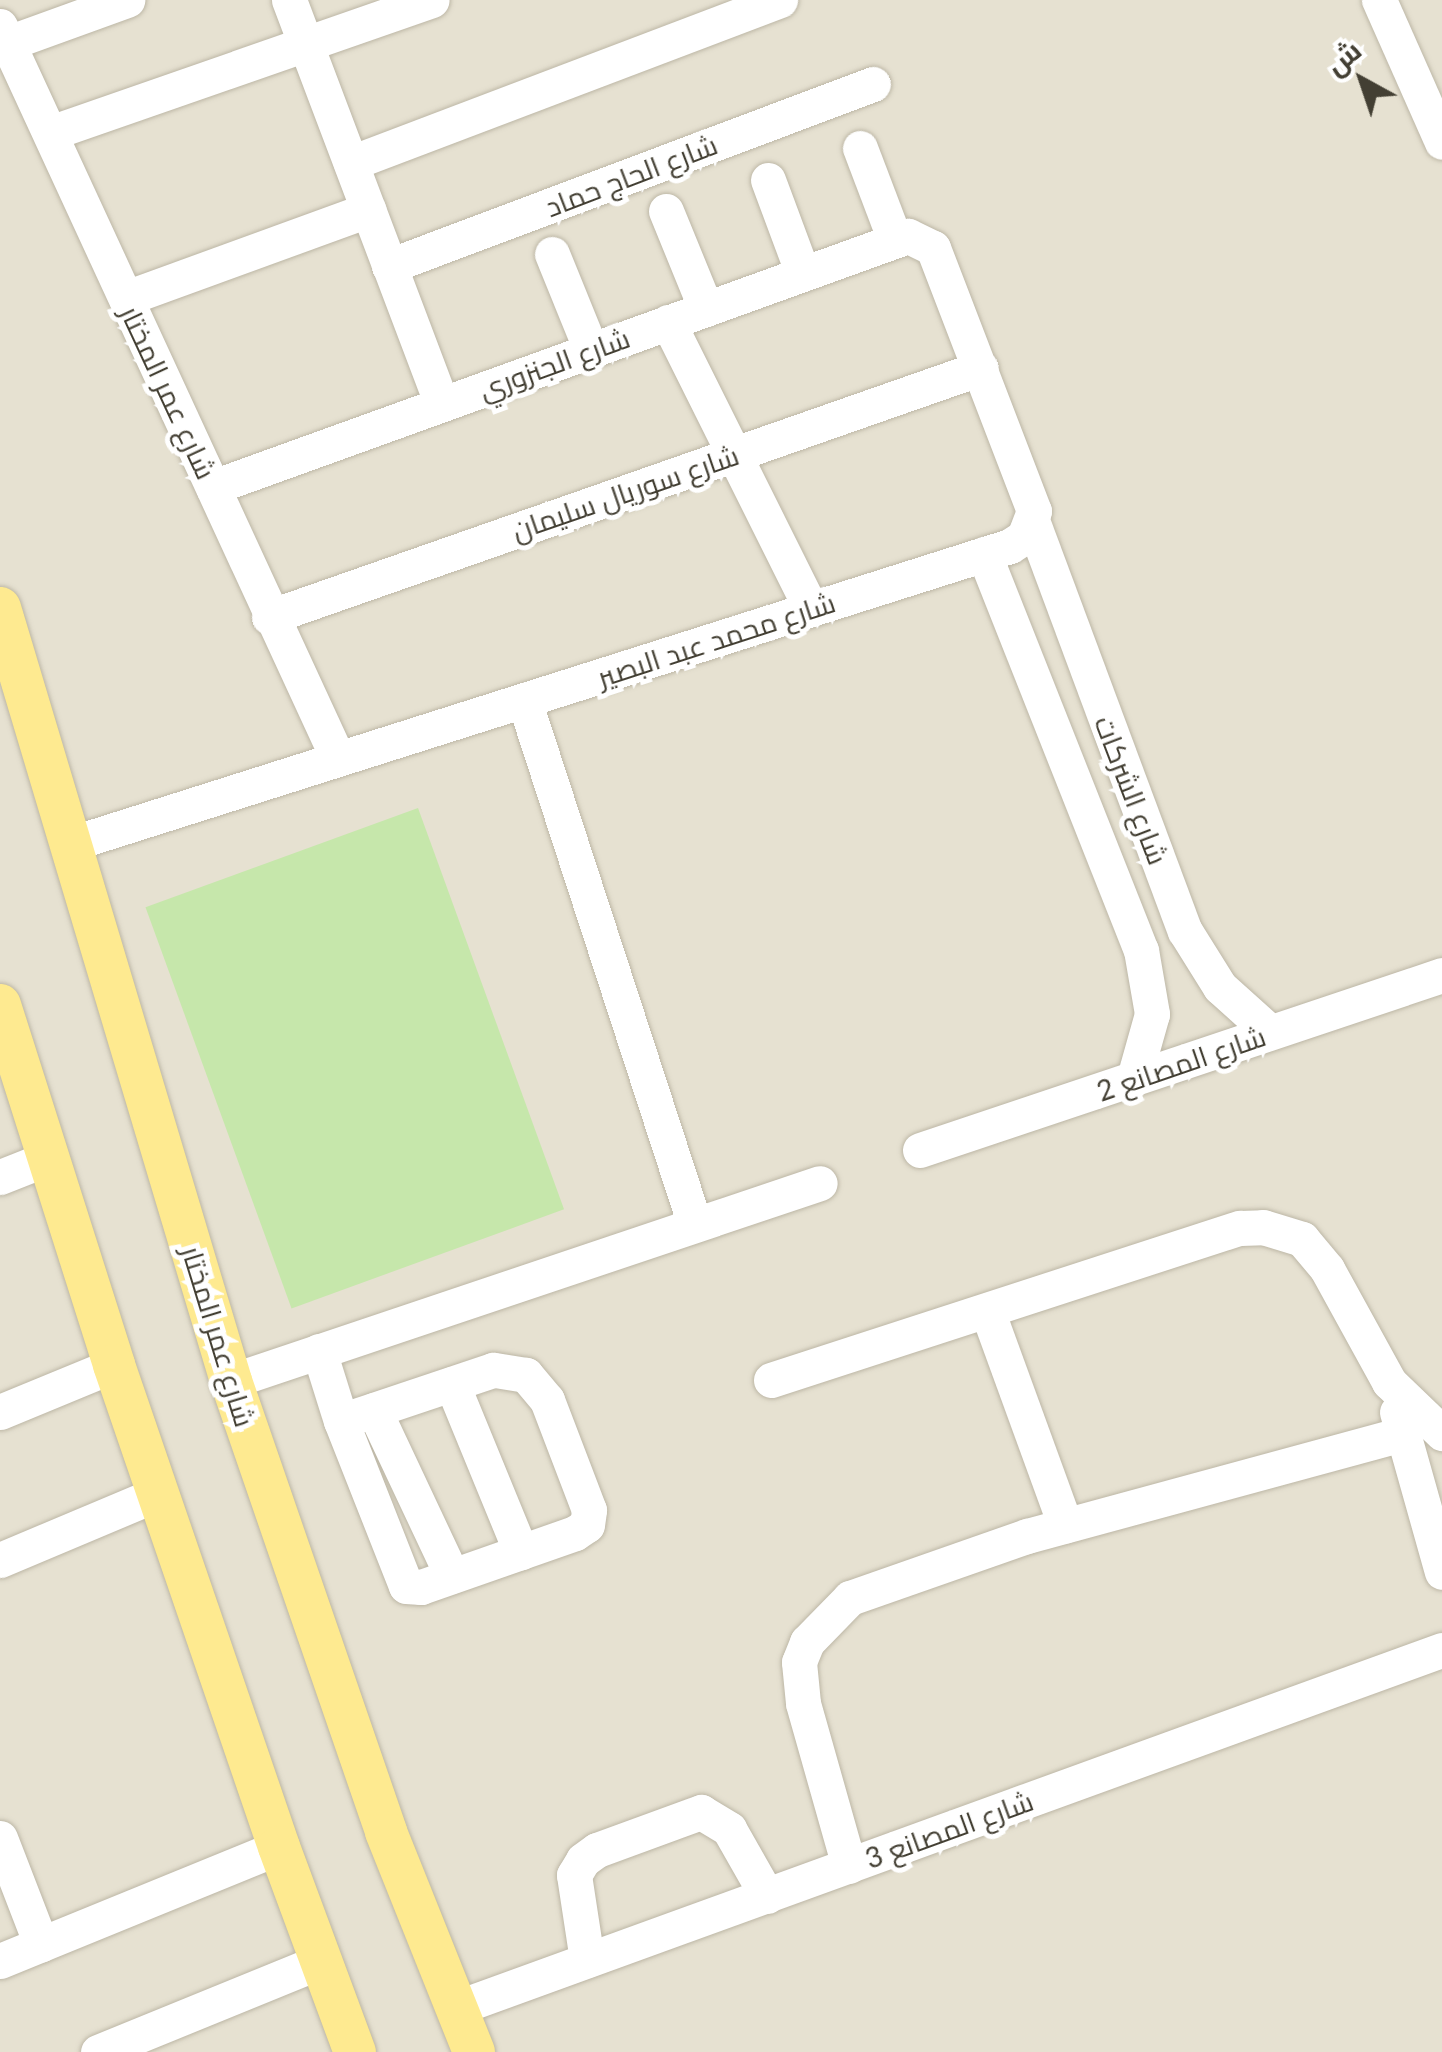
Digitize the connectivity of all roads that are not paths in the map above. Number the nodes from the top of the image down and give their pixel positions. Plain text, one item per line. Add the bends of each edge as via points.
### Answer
1 (127, 0) edge
2 (289, 0) edge
3 (432, 0) edge
4 (780, 0) edge
5 (1378, 0) edge
6 (4, 35) edge
7 (306, 44) junction
8 (873, 84) dead end
9 (50, 133) junction
10 (1442, 142) edge
11 (860, 148) dead end
12 (351, 164) junction
13 (768, 180) dead end
14 (368, 210) junction
15 (666, 211) dead end
16 (895, 240) junction
17 (552, 254) dead end
18 (389, 266) junction
19 (804, 274) junction
20 (126, 298) junction
21 (706, 309) junction
22 (668, 322) junction
23 (591, 350) junction
24 (981, 368) junction
25 (441, 403) junction
26 (730, 455) junction
27 (213, 487) junction
28 (1032, 523) junction
29 (984, 554) junction
30 (0, 608) edge
31 (811, 609) junction
32 (269, 617) junction
33 (524, 700) junction
34 (338, 760) junction
35 (70, 844) junction
36 (1442, 975) edge
37 (0, 1005) edge
38 (1270, 1032) junction
39 (1134, 1078) junction
40 (920, 1150) dead end
41 (48, 1158) junction
42 (0, 1178) edge
43 (820, 1183) dead end
44 (696, 1225) junction
45 (988, 1313) junction
46 (319, 1351) junction
47 (114, 1365) junction
48 (771, 1380) dead end
49 (230, 1381) junction
50 (1389, 1382) junction
51 (452, 1384) junction
52 (0, 1412) edge
53 (358, 1415) junction
54 (1404, 1434) junction
55 (1442, 1434) edge
56 (158, 1493) junction
57 (1065, 1525) junction
58 (520, 1552) junction
59 (0, 1560) edge
60 (1442, 1572) edge
61 (452, 1576) junction
62 (1442, 1650) edge
63 (1, 1847) edge
64 (279, 1847) junction
65 (849, 1866) junction
66 (766, 1896) junction
67 (41, 1944) junction
68 (587, 1960) junction
69 (0, 1961) edge
70 (321, 1961) junction
71 (456, 2008) junction
72 (98, 2052) edge
73 (355, 2052) edge
74 (474, 2052) edge

1 - 6 street
2 - 7 street
3 - 7 street
4 - 12 street
5 - 10 street
6 - 9 street, شارع عمر المختار
7 - 9 street
7 - 12 street
8 - 18 street, شارع الحاج حماد
9 - 20 street, شارع عمر المختار
11 - 16 street
12 - 14 street
13 - 19 street
14 - 18 street
14 - 20 street
15 - 21 street
16 - 19 street, شارع الجنزوري
16 - 24 street via 908,236 933,248
17 - 23 street
18 - 25 street
19 - 21 street, شارع الجنزوري
20 - 27 street, شارع عمر المختار
21 - 22 street, شارع الجنزوري
22 - 23 street, شارع الجنزوري
22 - 26 street
23 - 25 street, شارع الجنزوري
24 - 26 street, شارع سوريال سليمان
24 - 28 street via 1031,500
25 - 27 street, شارع الجنزوري
26 - 31 street
26 - 32 street, شارع سوريال سليمان
27 - 32 street, شارع عمر المختار
28 - 29 street, شارع محمد عبد البصير via 1024,537
28 - 38 street, شارع الشركات via 1186,931 1220,987
29 - 31 street, شارع محمد عبد البصير
29 - 39 street, شارع الشركات via 1141,950 1152,1014
30 - 35 main road, شارع عمر المختار
31 - 33 street, شارع محمد عبد البصير
32 - 34 street, شارع عمر المختار
33 - 34 street, شارع محمد عبد البصير
33 - 44 street
34 - 35 street, شارع محمد عبد البصير
35 - 49 main road, شارع عمر المختار
36 - 38 street, شارع المصانع 2
37 - 41 main road
38 - 39 street, شارع المصانع 2
39 - 40 street, شارع المصانع 2
41 - 42 street
41 - 47 main road
43 - 44 street
44 - 46 street
45 - 48 street
45 - 50 street via 1240,1228 1286,1231 1302,1239 1327,1269
45 - 57 street
46 - 49 street
46 - 53 street
47 - 52 street
47 - 56 main road
49 - 71 main road, شارع عمر المختار via 386,1832
50 - 54 street
50 - 55 street
51 - 53 street
51 - 58 street
51 - 58 street via 510,1369 539,1386 547,1400 589,1518 582,1531
53 - 61 street
53 - 61 street via 401,1580 414,1588
54 - 57 street
54 - 60 street
56 - 59 street
56 - 64 main road
57 - 65 street via 850,1598 808,1642 799,1662 803,1703
58 - 61 street
62 - 65 street, شارع المصانع 3
63 - 67 street
64 - 67 street
64 - 70 main road
65 - 66 street, شارع المصانع 3
66 - 68 street, شارع المصانع 3
66 - 68 street via 729,1829 701,1812 583,1860 574,1875
67 - 69 street
68 - 71 street, شارع المصانع 3
70 - 72 street
70 - 73 main road
71 - 74 main road, شارع عمر المختار

